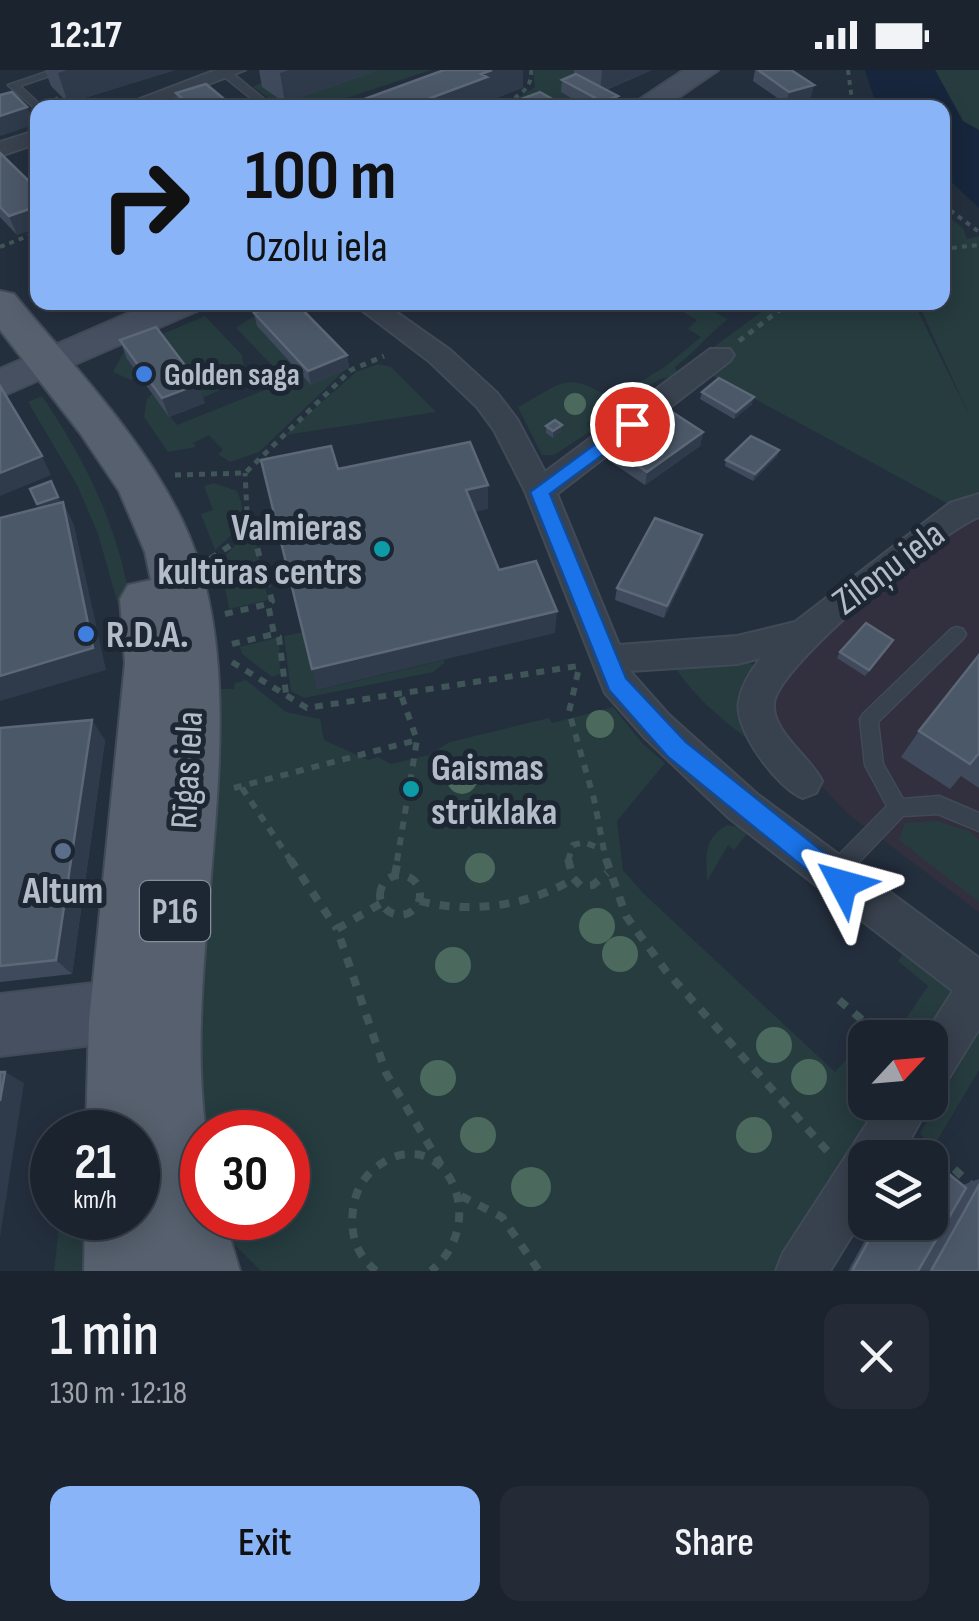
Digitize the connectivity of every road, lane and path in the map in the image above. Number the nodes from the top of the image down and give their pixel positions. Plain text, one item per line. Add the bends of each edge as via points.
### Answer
1 (62, 70) edge
2 (531, 70) edge
3 (704, 70) edge
4 (848, 70) edge
5 (230, 72) edge
6 (58, 97) dead end
7 (61, 100) edge
8 (153, 100) edge
9 (261, 100) edge
10 (510, 100) edge
11 (655, 100) edge
12 (852, 100) edge
13 (30, 101) edge
14 (30, 140) edge
15 (1, 156) edge
16 (950, 210) edge
17 (979, 232) edge
18 (30, 235) edge
19 (979, 245) edge
20 (0, 247) edge
21 (950, 248) edge
22 (0, 304) edge
23 (168, 310) edge
24 (375, 310) edge
25 (780, 310) edge
26 (384, 356) dead end
27 (720, 356) joint
28 (46, 364) junction
29 (0, 384) edge
30 (245, 473) junction
31 (169, 475) dead end
32 (540, 492) junction
33 (979, 505) edge
34 (249, 517) junction
35 (205, 560) dead end
36 (268, 604) junction
37 (218, 615) dead end
38 (274, 634) junction
39 (800, 634) junction
40 (957, 634) dead end
41 (227, 645) dead end
42 (624, 657) dead end
43 (231, 661) dead end
44 (400, 692) junction
45 (286, 695) junction
46 (417, 740) junction
47 (803, 781) dead end
48 (898, 808) junction
49 (979, 822) edge
50 (604, 852) junction
51 (608, 872) junction
52 (833, 875) junction
53 (395, 876) junction
54 (572, 879) junction
55 (420, 901) junction
56 (380, 904) junction
57 (338, 929) junction
58 (976, 991) edge
59 (839, 1000) dead end
60 (94, 1020) junction
61 (862, 1020) edge
62 (0, 1025) edge
63 (948, 1037) edge
64 (117, 1110) edge
65 (895, 1120) edge
66 (912, 1120) edge
67 (879, 1140) edge
68 (848, 1153) edge
69 (442, 1166) junction
70 (848, 1185) edge
71 (979, 1192) edge
72 (460, 1196) junction
73 (123, 1240) edge
74 (123, 1271) edge
75 (201, 1271) edge
76 (376, 1271) edge
77 (431, 1271) edge
78 (540, 1271) edge
79 (802, 1271) edge

1 - 13 lane via 13,85
2 - 10 path via 524,92
3 - 11 street
4 - 12 path
5 - 8 street
5 - 9 lane
6 - 7 path
14 - 15 street
16 - 17 path
18 - 20 path
19 - 21 path
22 - 28 main road, Rīgas iela / P16
23 - 28 street
24 - 32 street via 487,400
25 - 27 path
26 - 30 path via 350,370
27 - 32 street
28 - 29 street
28 - 60 main road, Rīgas iela / P16 via 118,492 140,548 150,627 152,663
28 - 75 main road, Rīgas iela / P16 via 134,478 170,550 184,620 191,685 187,788 165,1069 173,1165
30 - 31 path
30 - 34 path
32 - 52 street via 617,683 677,750
33 - 39 street, Ziloņu iela
34 - 35 path via 221,554
34 - 36 path
36 - 37 path
36 - 38 path
38 - 41 path
38 - 45 path
39 - 42 street, Ziloņu iela via 738,650
39 - 47 street, Ziloņu iela via 763,683 756,704 766,732
40 - 48 lane via 869,719 874,765
43 - 45 path
44 - 45 path via 307,708
44 - 46 path
44 - 50 path via 579,666 569,712
46 - 53 path
46 - 57 path via 242,788
48 - 49 lane via 939,805
48 - 52 lane
50 - 51 path
50 - 54 path via 586,843 574,847 565,862
51 - 54 path via 592,884
51 - 68 path via 626,916 666,971
52 - 58 street
53 - 55 path via 418,884
53 - 56 path via 380,887
54 - 55 path via 538,895 459,908
55 - 56 path via 395,915
56 - 57 path
57 - 69 path via 386,1073
58 - 63 street
59 - 61 path
60 - 62 street
60 - 64 main road, Rīgas iela / P16
65 - 67 street
66 - 71 path
69 - 72 path
69 - 76 path via 412,1153 391,1156 358,1187 352,1235
70 - 79 street
72 - 77 path via 456,1242
72 - 78 path via 502,1217
73 - 74 main road

